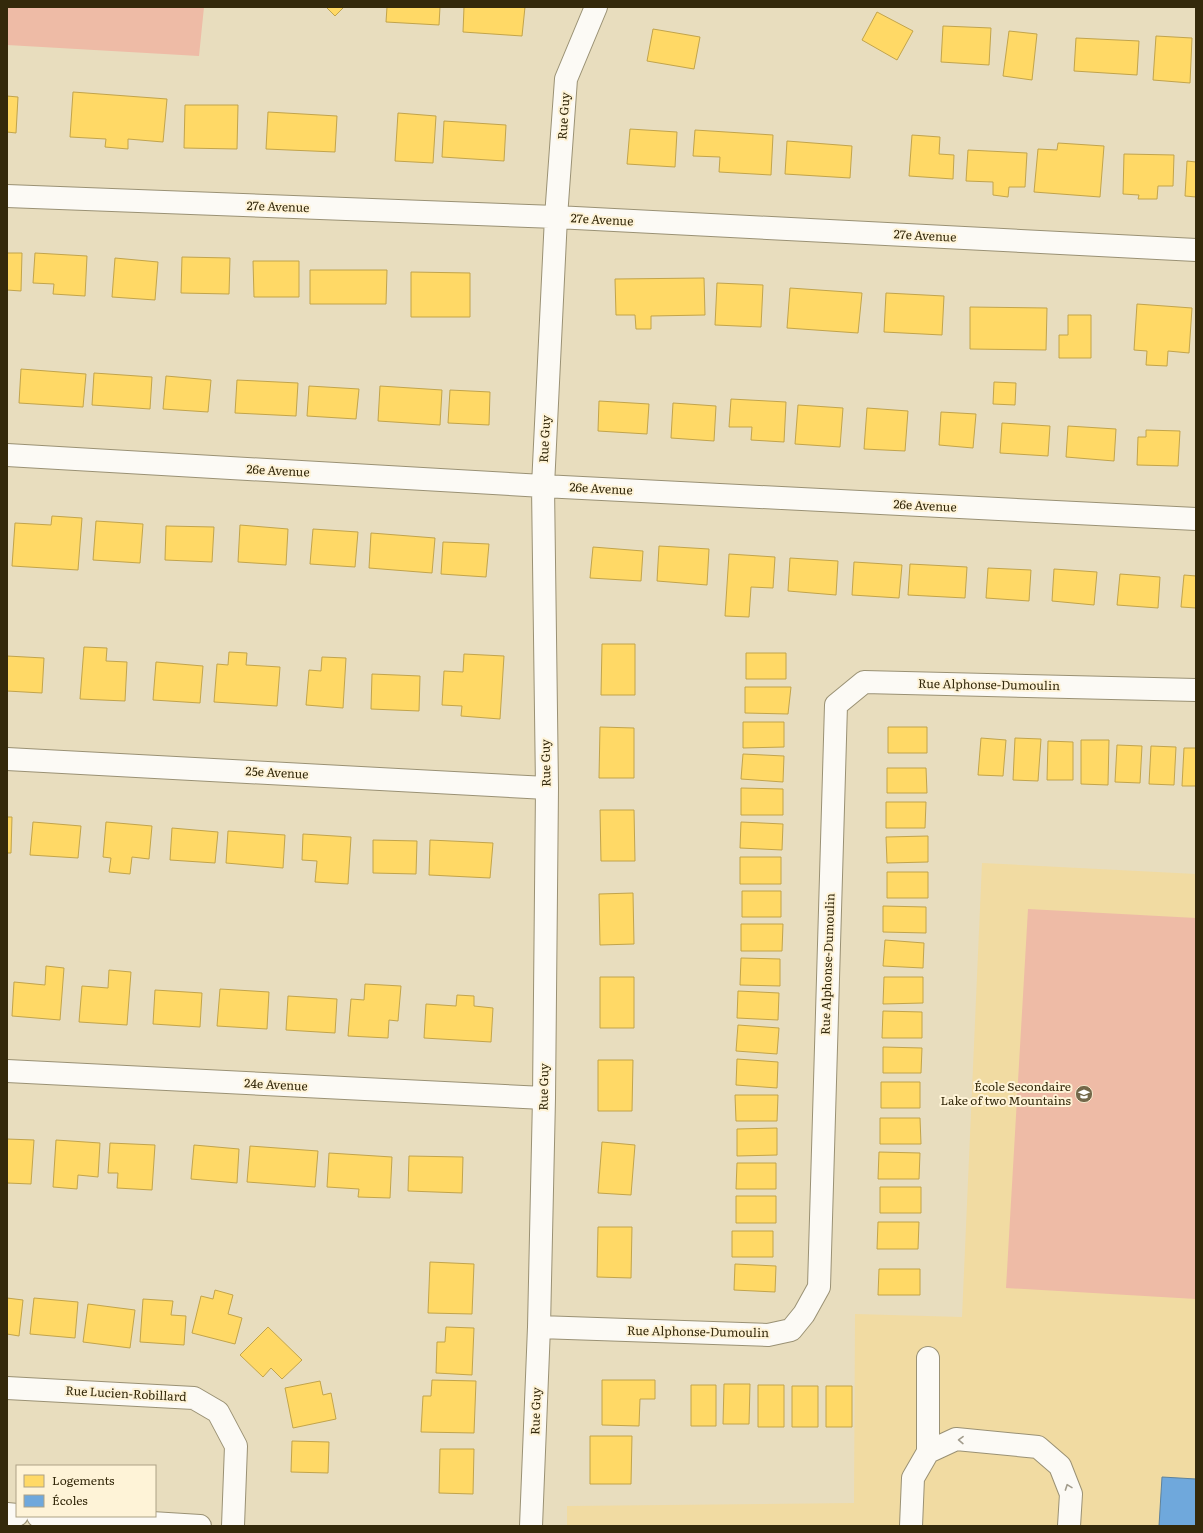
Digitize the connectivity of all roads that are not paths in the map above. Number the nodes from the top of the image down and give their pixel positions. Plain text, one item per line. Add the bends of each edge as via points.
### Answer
1 (596, 7) edge
2 (7, 196) edge
3 (556, 217) junction
4 (1196, 250) edge
5 (7, 455) edge
6 (543, 486) junction
7 (1196, 520) edge
8 (1196, 690) edge
9 (7, 759) edge
10 (547, 788) junction
11 (7, 1071) edge
12 (544, 1098) junction
13 (539, 1327) junction
14 (928, 1358) dead end
15 (7, 1388) edge
16 (928, 1452) junction
17 (54, 1517) edge
18 (200, 1526) edge
19 (234, 1526) edge
20 (531, 1526) edge
21 (911, 1526) edge
22 (1069, 1526) edge

1 - 3 street, Rue Guy via 566,79
2 - 3 street, 27e Avenue
3 - 4 street, 27e Avenue
3 - 6 street, Rue Guy
5 - 6 street, 26e Avenue
6 - 7 street, 26e Avenue
6 - 10 street, Rue Guy
8 - 13 street, Rue Alphonse-Dumoulin via 864,682 836,705 819,1287 804,1314 791,1330 768,1335
9 - 10 street, 25e Avenue
10 - 12 street, Rue Guy
11 - 12 street, 24e Avenue
12 - 13 street, Rue Guy
13 - 20 street, Rue Guy
14 - 16 street
15 - 19 street, Rue Lucien-Robillard via 194,1398 218,1412 236,1446
16 - 21 street via 913,1478
22 -> 16 street via 1071,1494 1060,1466 1038,1447 956,1439
17 - 18 street

